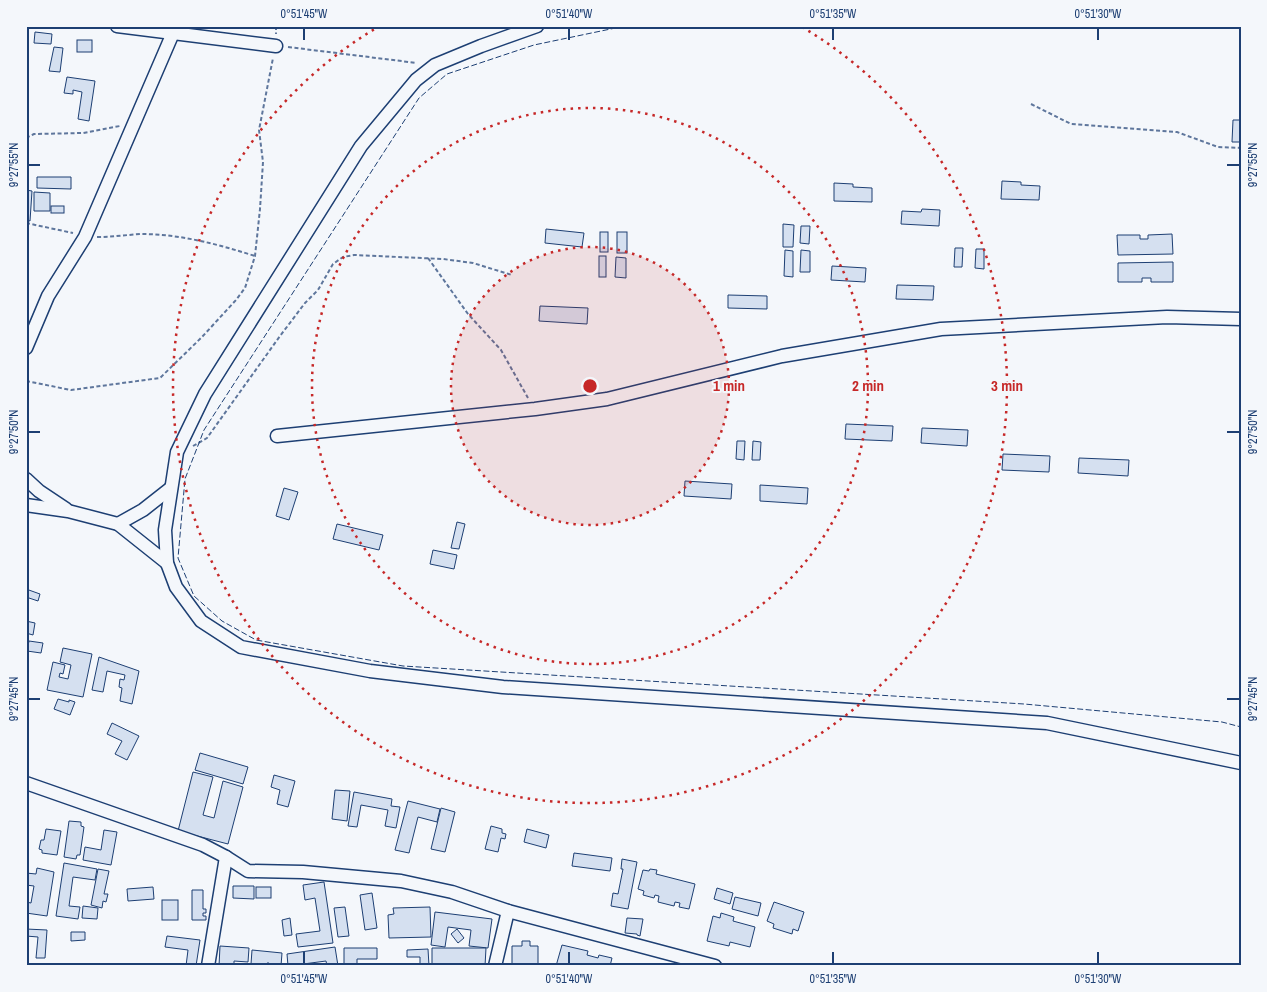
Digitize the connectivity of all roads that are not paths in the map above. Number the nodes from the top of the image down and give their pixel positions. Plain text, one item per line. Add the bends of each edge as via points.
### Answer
1 (117, 26) edge
2 (537, 26) edge
3 (138, 28) edge
4 (175, 30) edge
5 (276, 46) road end
6 (1241, 319) edge
7 (26, 348) edge
8 (277, 436) dead end
9 (26, 479) edge
10 (171, 488) junction
11 (26, 505) edge
12 (68, 511) junction
13 (118, 524) junction
14 (167, 562) junction
15 (1241, 764) edge
16 (26, 783) edge
17 (226, 857) junction
18 (508, 911) junction
19 (208, 966) edge
20 (495, 966) edge
21 (715, 966) edge

1 - 3 street
2 - 10 street via 435,66 416,80 361,146 210,386 177,452
3 - 4 street
4 - 5 street
4 - 7 street via 85,237 48,296
6 - 8 street via 1167,317 940,329 782,356 607,398 535,409
9 - 12 street
10 - 13 street
10 - 14 street via 165,530
11 - 12 street
12 - 13 street
13 - 14 street
14 - 15 street via 176,587 201,621 241,647 250,649 370,671 503,687 1047,723
16 - 17 street via 203,845
17 - 18 street via 248,871 303,872 401,881 452,892
17 - 19 street
18 - 20 street
18 - 21 street

